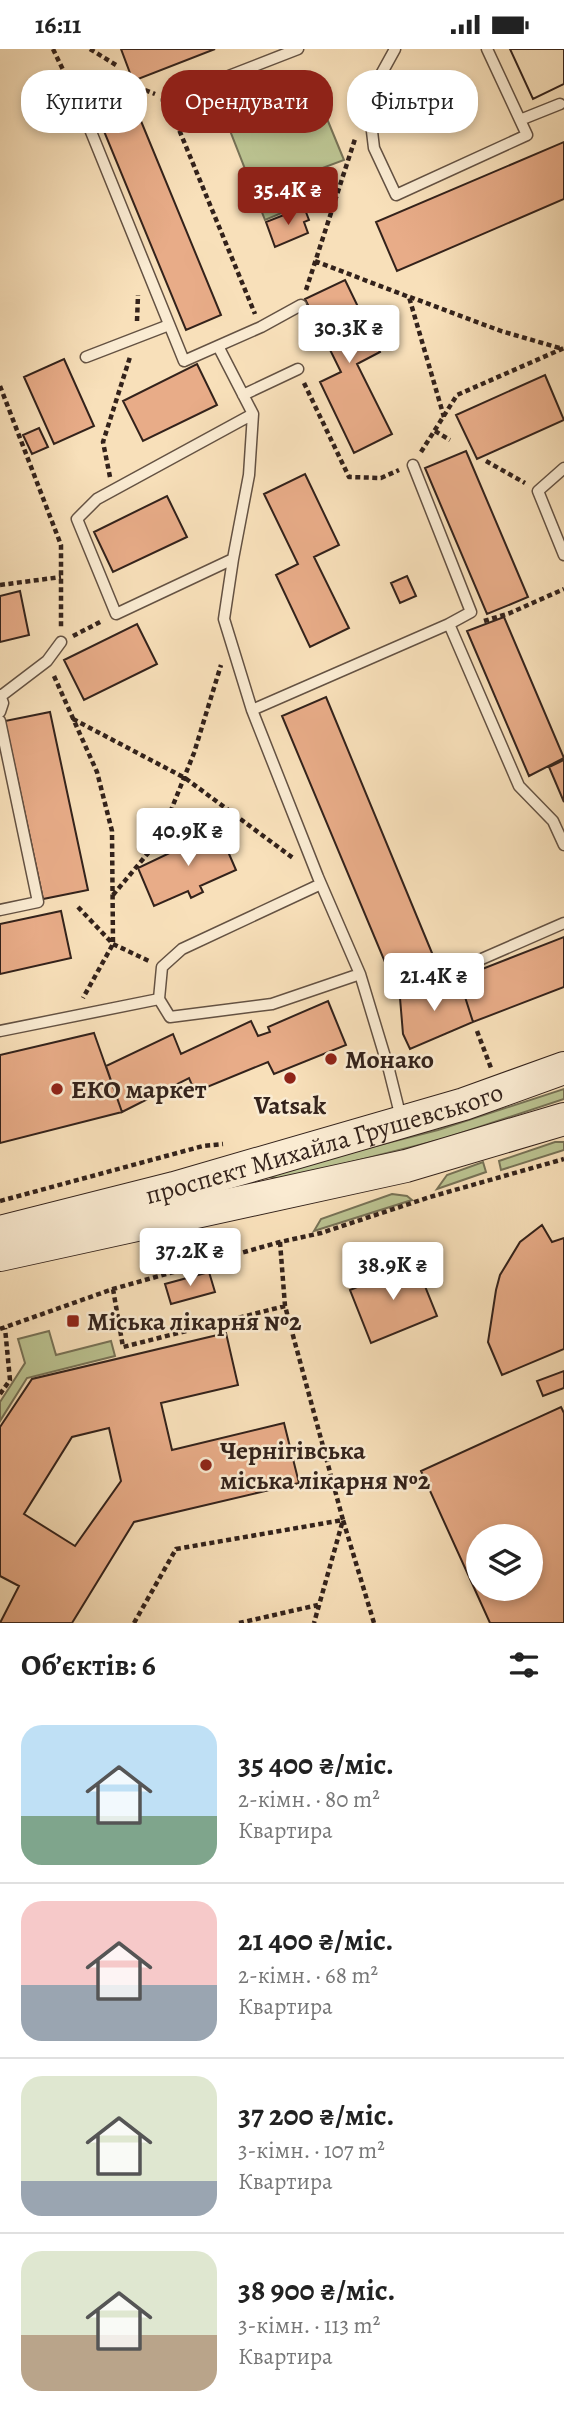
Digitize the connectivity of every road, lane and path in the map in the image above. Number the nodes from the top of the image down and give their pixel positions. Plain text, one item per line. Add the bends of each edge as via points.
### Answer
1 (53, 49) edge
2 (90, 49) edge
3 (298, 49) edge
4 (395, 49) edge
5 (487, 49) edge
6 (116, 65) dead end
7 (63, 70) edge
8 (244, 70) edge
9 (384, 70) edge
10 (560, 104) dead end
11 (520, 120) junction
12 (92, 133) edge
13 (181, 133) edge
14 (357, 133) edge
15 (372, 133) edge
16 (141, 255) junction
17 (315, 261) junction
18 (410, 297) junction
19 (301, 305) joint
20 (169, 325) junction
21 (261, 327) junction
22 (135, 338) junction
23 (218, 346) junction
24 (564, 348) edge
25 (86, 358) dead end
26 (298, 369) joint
27 (0, 386) edge
28 (243, 395) junction
29 (253, 414) junction
30 (444, 417) junction
31 (435, 431) junction
32 (450, 440) dead end
33 (486, 461) dead end
34 (413, 465) junction
35 (564, 468) edge
36 (113, 491) junction
37 (538, 491) junction
38 (564, 555) edge
39 (233, 559) junction
40 (61, 577) junction
41 (0, 585) edge
42 (564, 589) edge
43 (510, 613) dead end
44 (116, 614) junction
45 (449, 624) junction
46 (230, 638) junction
47 (61, 642) junction
48 (47, 661) junction
49 (1, 695) edge
50 (252, 710) junction
51 (0, 712) edge
52 (72, 718) junction
53 (0, 721) edge
54 (184, 778) junction
55 (564, 845) edge
56 (320, 881) junction
57 (112, 895) junction
58 (78, 907) dead end
59 (0, 910) edge
60 (564, 923) edge
61 (113, 944) junction
62 (162, 967) junction
63 (461, 968) dead end
64 (360, 974) junction
65 (159, 999) junction
66 (72, 1017) junction
67 (0, 1031) edge
68 (477, 1031) dead end
69 (564, 1067) edge
70 (491, 1068) dead end
71 (564, 1119) edge
72 (402, 1121) junction
73 (231, 1143) dead end
74 (564, 1159) edge
75 (0, 1201) edge
76 (0, 1232) edge
77 (280, 1242) junction
78 (0, 1255) edge
79 (113, 1289) junction
80 (285, 1306) junction
81 (2, 1328) edge
82 (0, 1394) edge
83 (343, 1520) junction
84 (318, 1605) junction
85 (134, 1623) edge
86 (243, 1623) edge
87 (314, 1623) edge
88 (374, 1623) edge

1 - 7 path
2 - 6 path
3 - 8 lane
4 - 9 lane
5 - 11 lane
10 - 11 lane
11 - 15 lane via 527,135 396,195 374,148
12 - 16 lane
13 - 21 path
14 - 17 path
16 - 20 lane
16 - 22 path
17 - 18 path
17 - 19 path
18 - 24 path
18 - 30 path
19 - 21 lane
20 - 22 lane
20 - 23 lane via 184,361
21 - 23 lane
22 - 25 lane
22 - 36 path via 103,442
23 - 28 lane
24 - 30 path via 457,395
26 - 28 lane
26 - 34 path via 349,477 381,478
27 - 40 path via 61,545
28 - 29 lane
29 - 36 lane
29 - 39 lane via 249,475
30 - 31 path
31 - 32 path
31 - 34 path
33 - 37 path
34 - 45 lane via 471,612
35 - 37 lane
36 - 44 lane via 97,499 77,519
37 - 38 lane
39 - 44 lane
39 - 46 lane via 224,619
40 - 41 path
40 - 47 path
42 - 43 path
44 - 47 path
45 - 50 lane
45 - 55 lane via 519,786 553,821
46 - 50 lane
46 - 54 path
47 - 48 lane
48 - 49 lane
48 - 52 path
49 - 51 lane
50 - 56 lane
52 - 54 path
52 - 57 path via 97,772 112,831
53 - 59 lane via 38,902
54 - 56 path
54 - 57 path via 159,839
56 - 62 lane via 181,949
56 - 64 lane
57 - 61 path
58 - 61 path
60 - 63 lane
61 - 62 path
61 - 66 path
62 - 65 lane
64 - 65 lane via 272,1004 170,1017
64 - 72 lane
65 - 66 lane
66 - 67 lane
68 - 70 path
69 - 72 main road, проспект Михайла Грушевського
71 - 78 main road, проспект Михайла Грушевського via 406,1166
72 - 76 main road, проспект Михайла Грушевського via 174,1188
73 - 75 path via 203,1146
74 - 77 path
77 - 79 path
77 - 80 path
79 - 80 path via 123,1347
79 - 81 path
80 - 83 path
81 - 82 path via 10,1380
83 - 84 path
83 - 85 path via 176,1549
83 - 88 path
84 - 86 path
84 - 87 path

